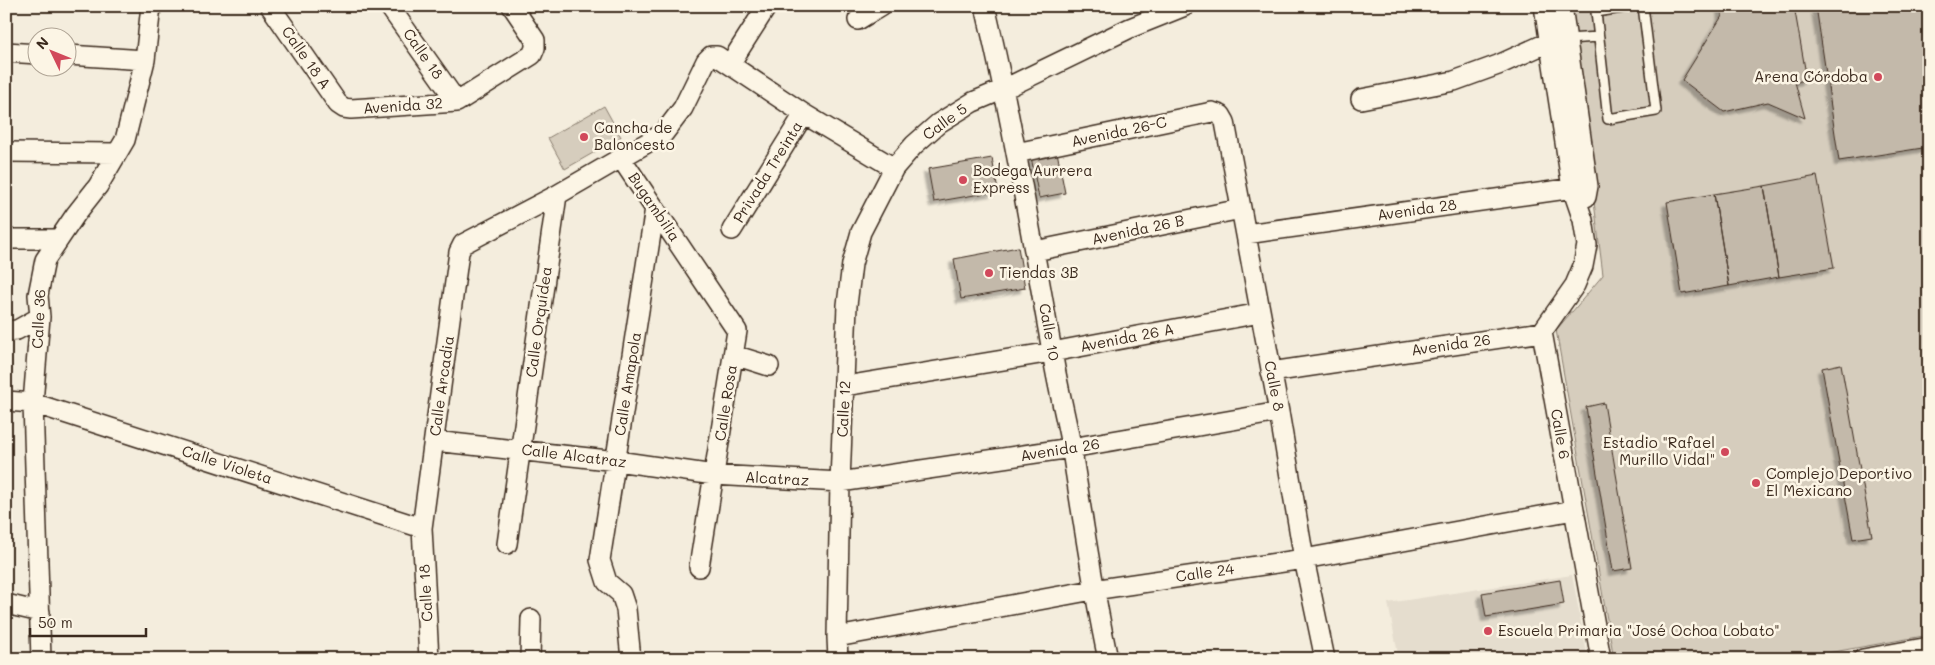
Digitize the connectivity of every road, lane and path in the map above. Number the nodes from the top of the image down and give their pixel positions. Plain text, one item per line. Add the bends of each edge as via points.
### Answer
1 (151, 6) edge
2 (270, 6) edge
3 (389, 6) edge
4 (512, 6) edge
5 (767, 6) edge
6 (881, 6) edge
7 (985, 6) edge
8 (1185, 6) edge
9 (1544, 6) edge
10 (1562, 6) edge
11 (1636, 6) edge
12 (1643, 6) edge
13 (858, 20) dead end
14 (1598, 37) junction
15 (1558, 40) junction
16 (6, 52) edge
17 (28, 53) edge
18 (78, 57) edge
19 (145, 60) junction
20 (730, 64) junction
21 (1004, 89) junction
22 (1361, 99) dead end
23 (457, 102) junction
24 (344, 108) joint
25 (804, 114) junction
26 (1221, 115) joint
27 (6, 152) edge
28 (117, 153) junction
29 (1016, 153) junction
30 (621, 158) junction
31 (894, 168) junction
32 (1580, 187) junction
33 (557, 195) junction
34 (655, 208) junction
35 (1241, 209) junction
36 (732, 230) dead end
37 (1246, 234) junction
38 (6, 239) edge
39 (58, 239) junction
40 (463, 244) joint
41 (1035, 251) junction
42 (1260, 313) junction
43 (40, 317) junction
44 (6, 330) edge
45 (737, 331) joint
46 (1542, 332) junction
47 (1052, 352) junction
48 (734, 355) junction
49 (769, 366) dead end
50 (1272, 372) junction
51 (845, 386) junction
52 (6, 401) edge
53 (33, 403) junction
54 (1279, 412) junction
55 (434, 441) junction
56 (1071, 448) junction
57 (520, 449) junction
58 (616, 461) junction
59 (714, 476) junction
60 (840, 482) junction
61 (1574, 510) junction
62 (422, 528) junction
63 (507, 544) dead end
64 (1304, 559) junction
65 (699, 568) dead end
66 (1093, 590) junction
67 (6, 604) edge
68 (40, 612) junction
69 (531, 619) dead end
70 (837, 637) junction
71 (1929, 647) edge
72 (41, 659) edge
73 (429, 659) edge
74 (530, 659) edge
75 (631, 659) edge
76 (838, 659) edge
77 (1108, 659) edge
78 (1325, 659) edge
79 (1601, 659) edge
80 (1863, 659) edge

1 - 19 street, Calle 36
2 - 24 street, Calle 18 A via 338,104
3 - 23 street, Calle 18
4 - 23 street, Avenida 32 via 535,40 532,55
5 - 20 street
6 - 13 street
7 - 21 street, Calle 10
8 - 21 street, Calle 5 via 1130,28
9 - 15 street
10 - 15 street
11 - 14 lane via 1596,12
12 - 14 lane via 1656,111 1608,119
14 - 15 lane
15 - 22 street via 1454,81
15 - 32 street
16 - 17 street
18 - 19 street
19 - 28 street, Calle 36 via 125,140
20 - 25 street, Privada Treinta
20 - 30 street, Privada Treinta via 711,56 664,133
21 - 29 street, Calle 10
21 - 31 street, Calle 5 via 973,102 939,123
23 - 24 street, Avenida 32
25 - 31 street, Privada Treinta
25 - 36 street, Privada Treinta
26 - 29 street, Avenida 26-C via 1212,112
26 - 35 street, Calle 8
27 - 28 street
28 - 39 street, Calle 36 via 98,186
29 - 41 street, Calle 10
30 - 33 street, Bugambilia
30 - 34 street, Bugambilia
31 - 51 street, Calle 12 via 861,232 852,264 847,305
32 - 37 street, Avenida 28
32 - 46 street via 1587,246 1583,266 1576,285
33 - 40 street, Bugambilia
33 - 57 street, Calle Orquídea
34 - 45 street, Bugambilia
34 - 58 street, Calle Amapola
35 - 37 street, Calle 8
35 - 41 street, Avenida 26 B
37 - 42 street, Calle 8
38 - 39 street
39 - 43 street, Calle 36 via 44,260 38,295
40 - 55 street, Calle Arcadia via 459,252
41 - 47 street, Calle 10
42 - 47 street, Avenida 26 A
42 - 50 street, Calle 8
43 - 44 street via 17,330
43 - 53 street, Calle 36
45 - 48 street, Calle Rosa
46 - 50 street, Avenida 26
46 - 61 street, Calle 6
47 - 51 street, Avenida 26 A
47 - 56 street, Calle 10
48 - 49 street
48 - 59 street, Calle Rosa
50 - 54 street, Calle 8
51 - 60 street, Calle 12
52 - 53 street, Calle Violeta
53 - 62 street, Calle Violeta
53 - 68 street, Calle 36
54 - 56 street, Avenida 26
54 - 64 street, Calle 8
55 - 57 street, Calle Alcatraz
55 - 62 street, Calle Arcadia
56 - 60 street, Avenida 26
56 - 66 street, Calle 10
57 - 58 street, Calle Alcatraz
57 - 63 street, Calle Orquídea
58 - 59 street, Calle Alcatraz
58 - 75 street, Calle Amapola via 600,560 607,582 621,594 626,609
59 - 60 street, Alcatraz
59 - 65 street, Calle Rosa
60 - 70 street, Calle 12
61 - 64 street, Calle 24
61 - 79 street, Calle 6
62 - 73 street, Calle 18
64 - 66 street, Calle 24
64 - 78 street, Calle 8
66 - 70 street, Calle 24
66 - 77 street, Calle 10
67 - 68 street
68 - 72 street, Calle 36
69 - 74 street
70 - 76 street, Calle 12
71 - 80 street

